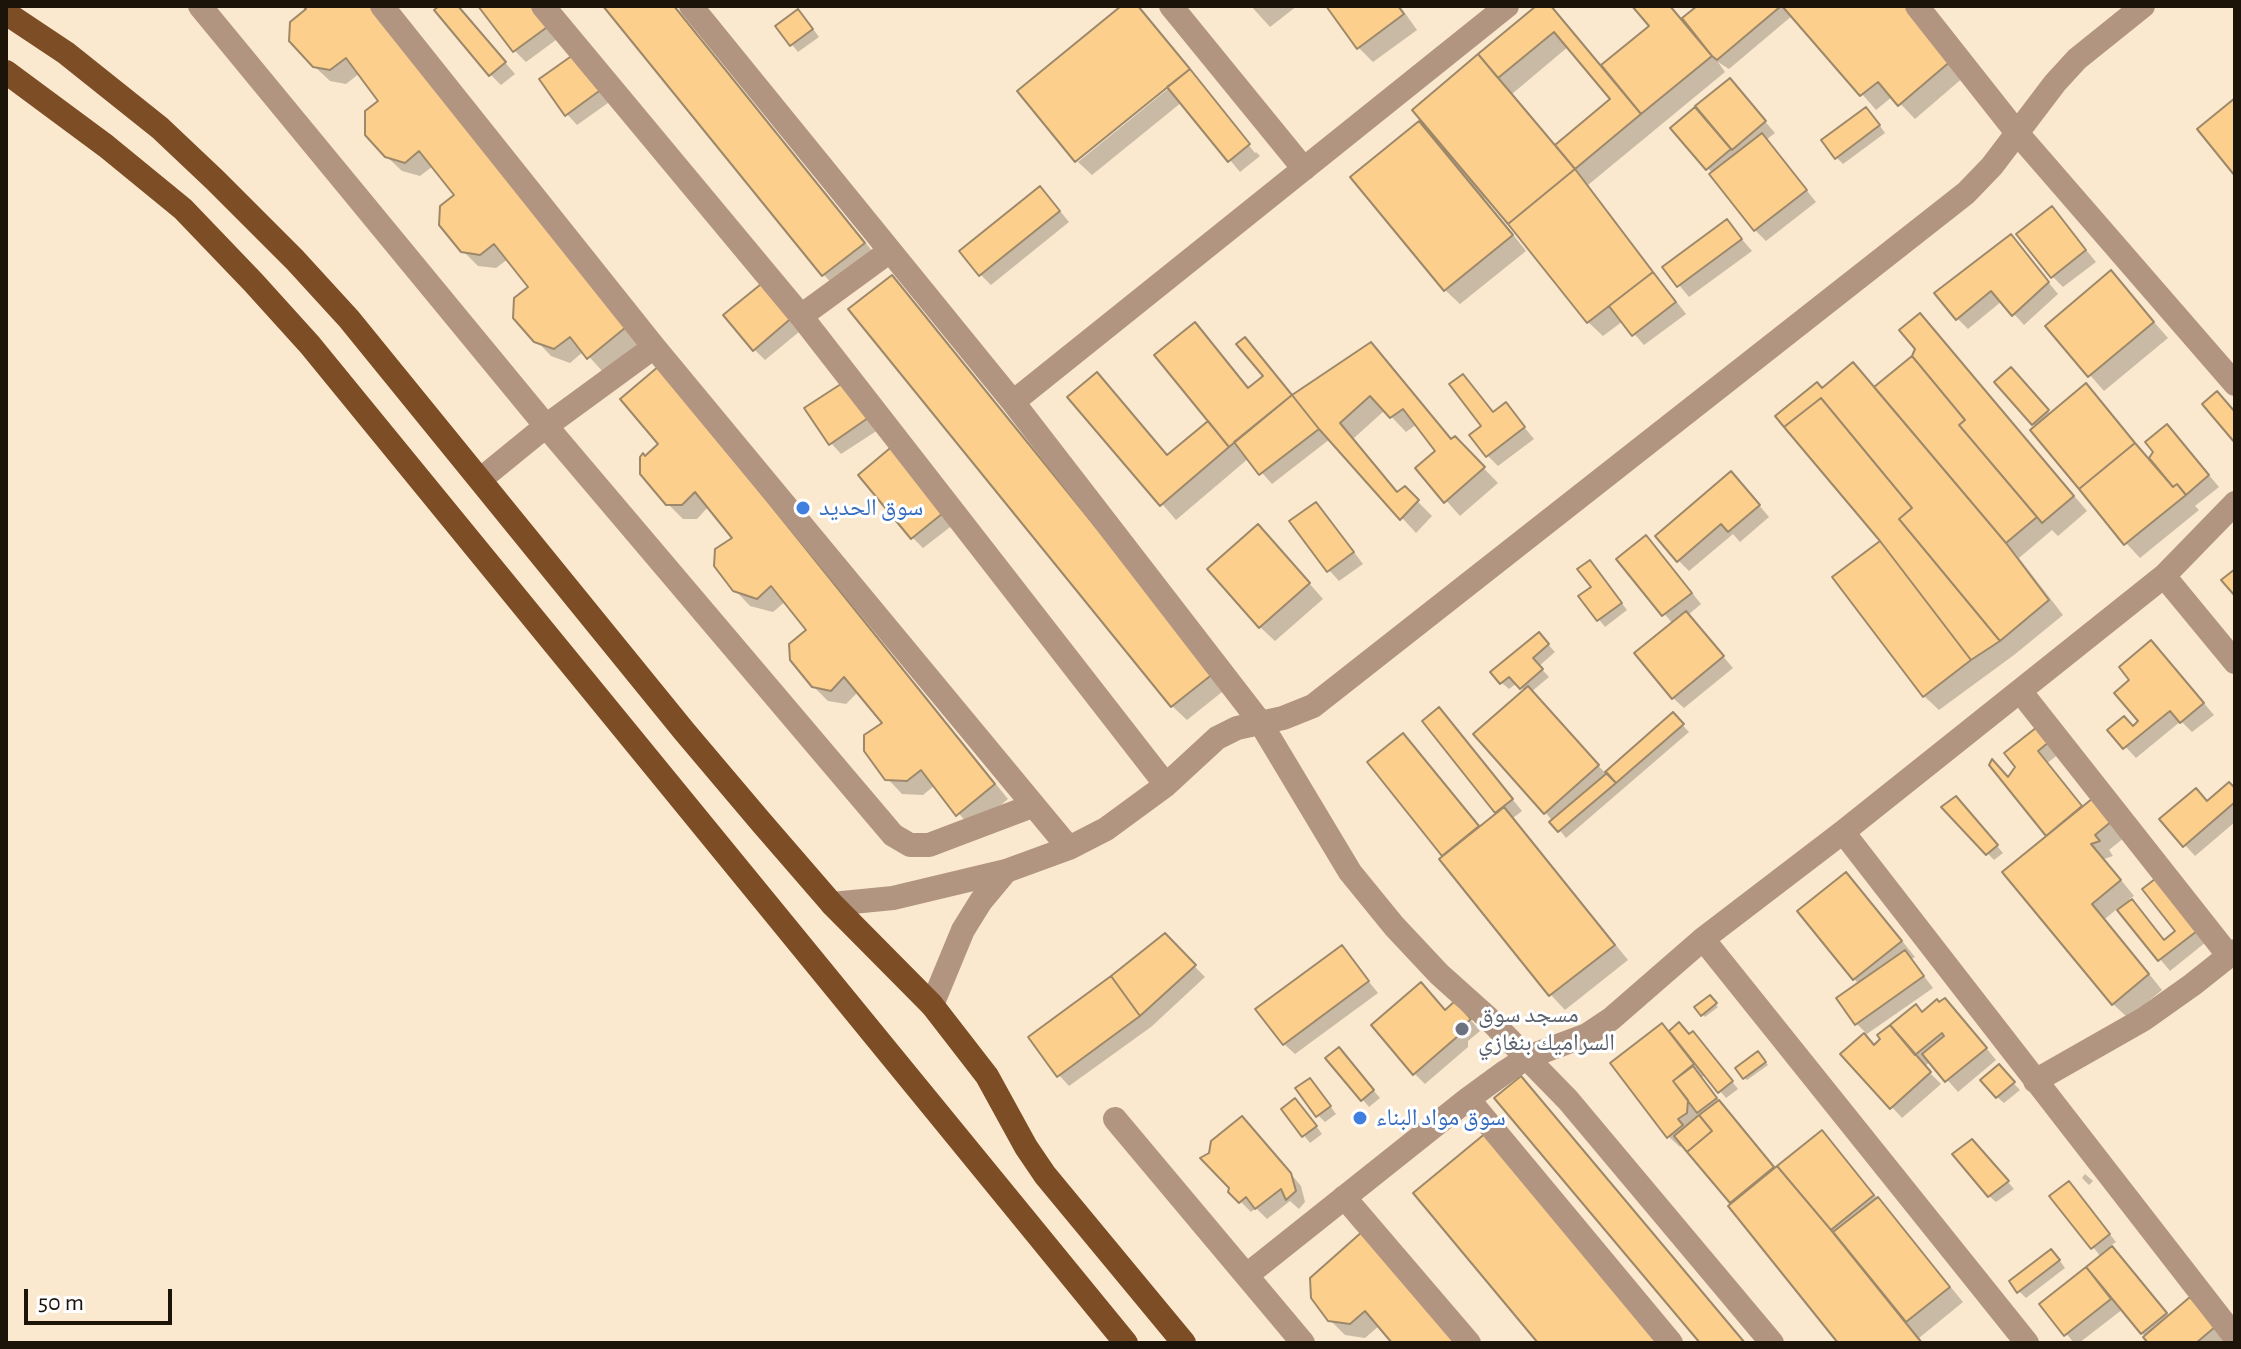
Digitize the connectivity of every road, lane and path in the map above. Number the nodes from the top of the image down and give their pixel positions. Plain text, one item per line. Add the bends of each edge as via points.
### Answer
1 (200, 6) edge
2 (382, 6) edge
3 (543, 6) edge
4 (691, 6) edge
5 (1171, 6) edge
6 (1507, 6) edge
7 (1917, 6) edge
8 (2143, 6) edge
9 (6, 13) edge
10 (6, 72) edge
11 (2018, 134) junction
12 (1304, 169) junction
13 (890, 251) junction
14 (801, 316) junction
15 (654, 347) junction
16 (2235, 384) edge
17 (1013, 402) junction
18 (546, 426) junction
19 (481, 479) junction
20 (2235, 503) edge
21 (2164, 576) junction
22 (2235, 662) edge
23 (2020, 691) junction
24 (1260, 722) junction
25 (1166, 785) junction
26 (1032, 806) junction
27 (1843, 832) junction
28 (1069, 848) junction
29 (1006, 871) junction
30 (832, 904) junction
31 (1703, 939) junction
32 (2232, 953) edge
33 (932, 1005) junction
34 (1528, 1057) junction
35 (2035, 1081) junction
36 (1468, 1099) junction
37 (1115, 1119) dead end
38 (1344, 1197) junction
39 (1247, 1275) junction
40 (2235, 1337) edge
41 (1126, 1343) edge
42 (1184, 1343) edge
43 (1303, 1343) edge
44 (1469, 1343) edge
45 (1671, 1343) edge
46 (1772, 1343) edge
47 (2027, 1343) edge

1 - 18 lane
2 - 15 lane
3 - 14 lane
4 - 13 lane
5 - 12 lane
6 - 12 lane
7 - 11 lane
8 - 11 lane via 2077,59
9 - 19 main road via 160,128 215,180 349,319
10 - 41 main road via 183,209 310,345
11 - 16 lane
11 - 24 lane via 1966,193 1313,706
12 - 17 lane
13 - 14 lane
13 - 17 lane
14 - 25 lane
15 - 18 lane
15 - 26 lane
17 - 24 lane
18 - 19 lane
18 - 26 lane via 893,835 910,845 929,845
19 - 30 main road
20 - 21 lane
21 - 22 lane
21 - 23 lane
23 - 27 lane
23 - 32 lane
24 - 25 lane via 1217,738
24 - 34 lane via 1350,872 1439,974
25 - 28 lane via 1106,829
26 - 28 lane
27 - 31 lane
27 - 35 lane
28 - 29 lane
29 - 30 lane via 893,898
29 - 33 lane via 963,930
30 - 33 main road
31 - 34 lane via 1611,1019 1587,1035
31 - 47 lane
32 - 35 lane via 2144,1019
33 - 42 main road via 987,1076 1045,1175
34 - 36 lane
34 - 46 lane
35 - 40 lane
36 - 38 lane
36 - 45 lane
37 - 39 lane
38 - 39 lane
38 - 44 lane
39 - 43 lane

